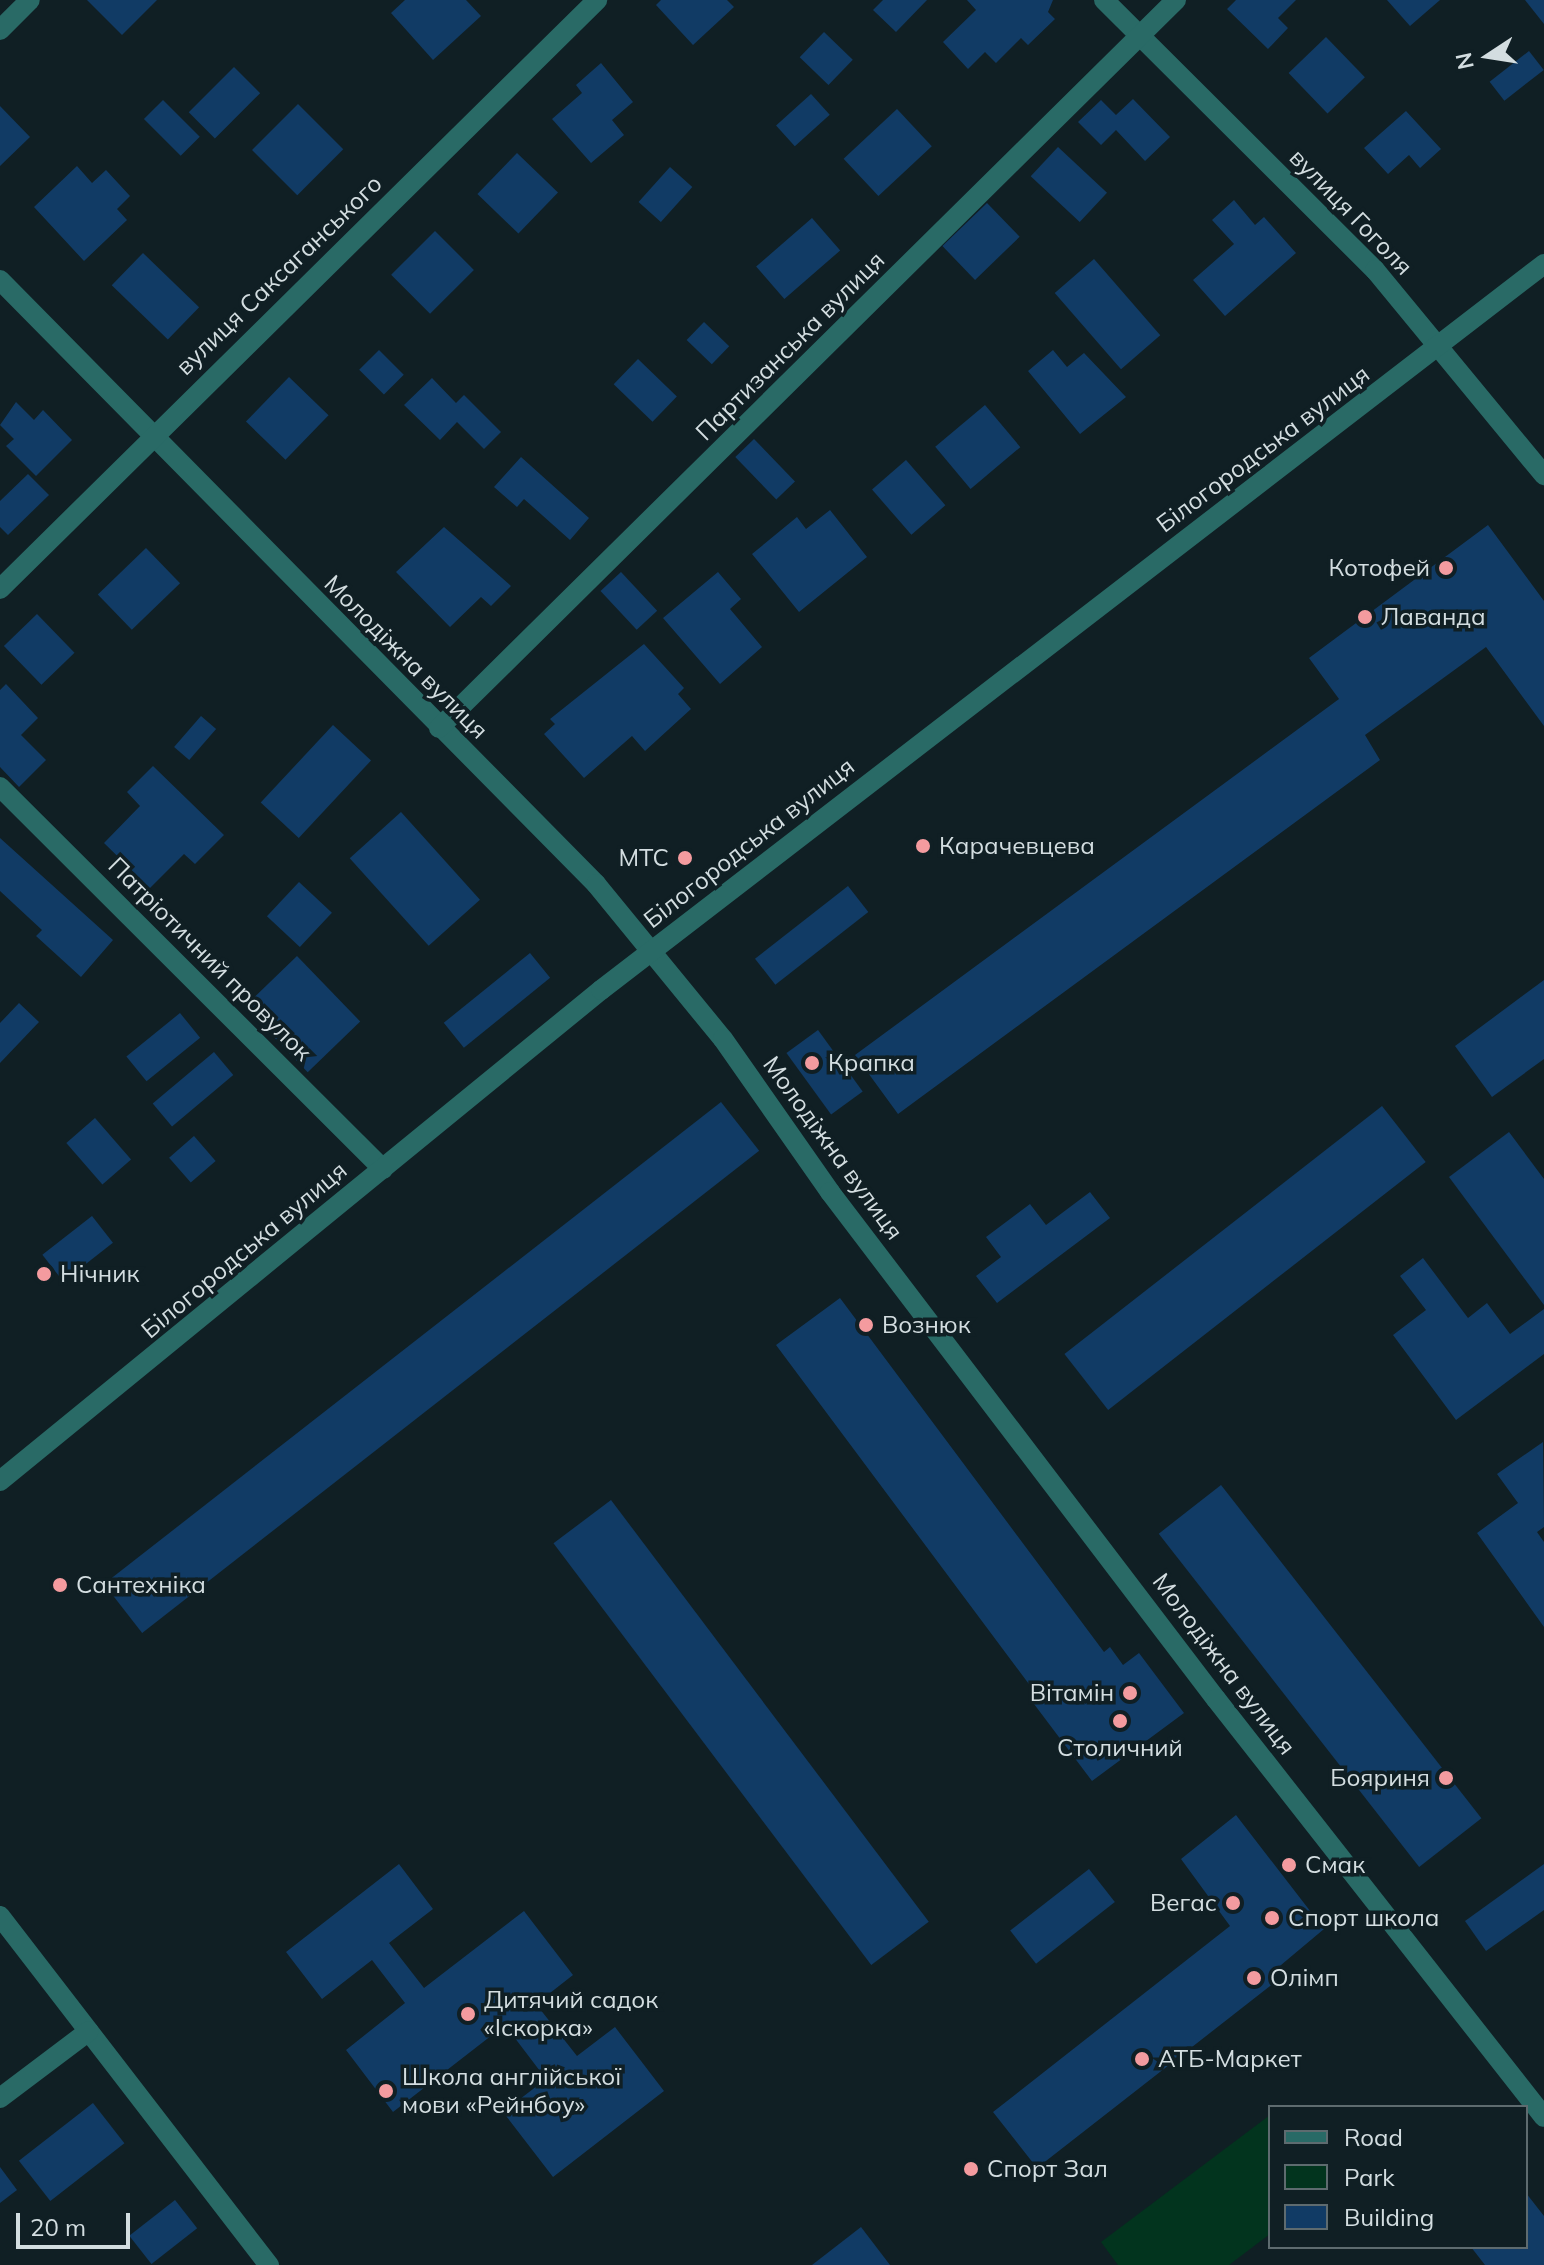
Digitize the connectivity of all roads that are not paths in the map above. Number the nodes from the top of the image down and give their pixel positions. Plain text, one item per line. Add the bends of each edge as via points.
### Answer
1 (30, 0) edge
2 (597, 0) edge
3 (1104, 0) edge
4 (1176, 0) edge
5 (0, 30) edge
6 (1140, 36) junction
7 (1544, 264) edge
8 (0, 280) edge
9 (1440, 346) junction
10 (152, 436) junction
11 (1544, 475) edge
12 (0, 589) edge
13 (439, 728) junction
14 (0, 787) edge
15 (650, 952) junction
16 (383, 1169) junction
17 (0, 1481) edge
18 (0, 1916) edge
19 (89, 2031) junction
20 (0, 2098) edge
21 (1544, 2117) edge
22 (269, 2265) edge

1 - 5 street
2 - 10 street, вулиця Саксаганського
3 - 6 street, вулиця Гоголя
4 - 6 street, Партизанська вулиця
6 - 9 street, вулиця Гоголя via 1375,270
6 - 13 street, Партизанська вулиця
7 - 9 street, Білогородська вулиця
8 - 10 street, Молодіжна вулиця
9 - 11 street, вулиця Гоголя
9 - 15 street, Білогородська вулиця
10 - 12 street, вулиця Саксаганського
10 - 13 street, Молодіжна вулиця
13 - 15 street, Молодіжна вулиця via 596,884
14 - 16 street, Патріотичний провулок
15 - 16 street, Білогородська вулиця
15 - 21 street, Молодіжна вулиця via 723,1039 830,1192 1216,1699
16 - 17 street, Білогородська вулиця
18 - 19 street
19 - 20 street
19 - 22 street

